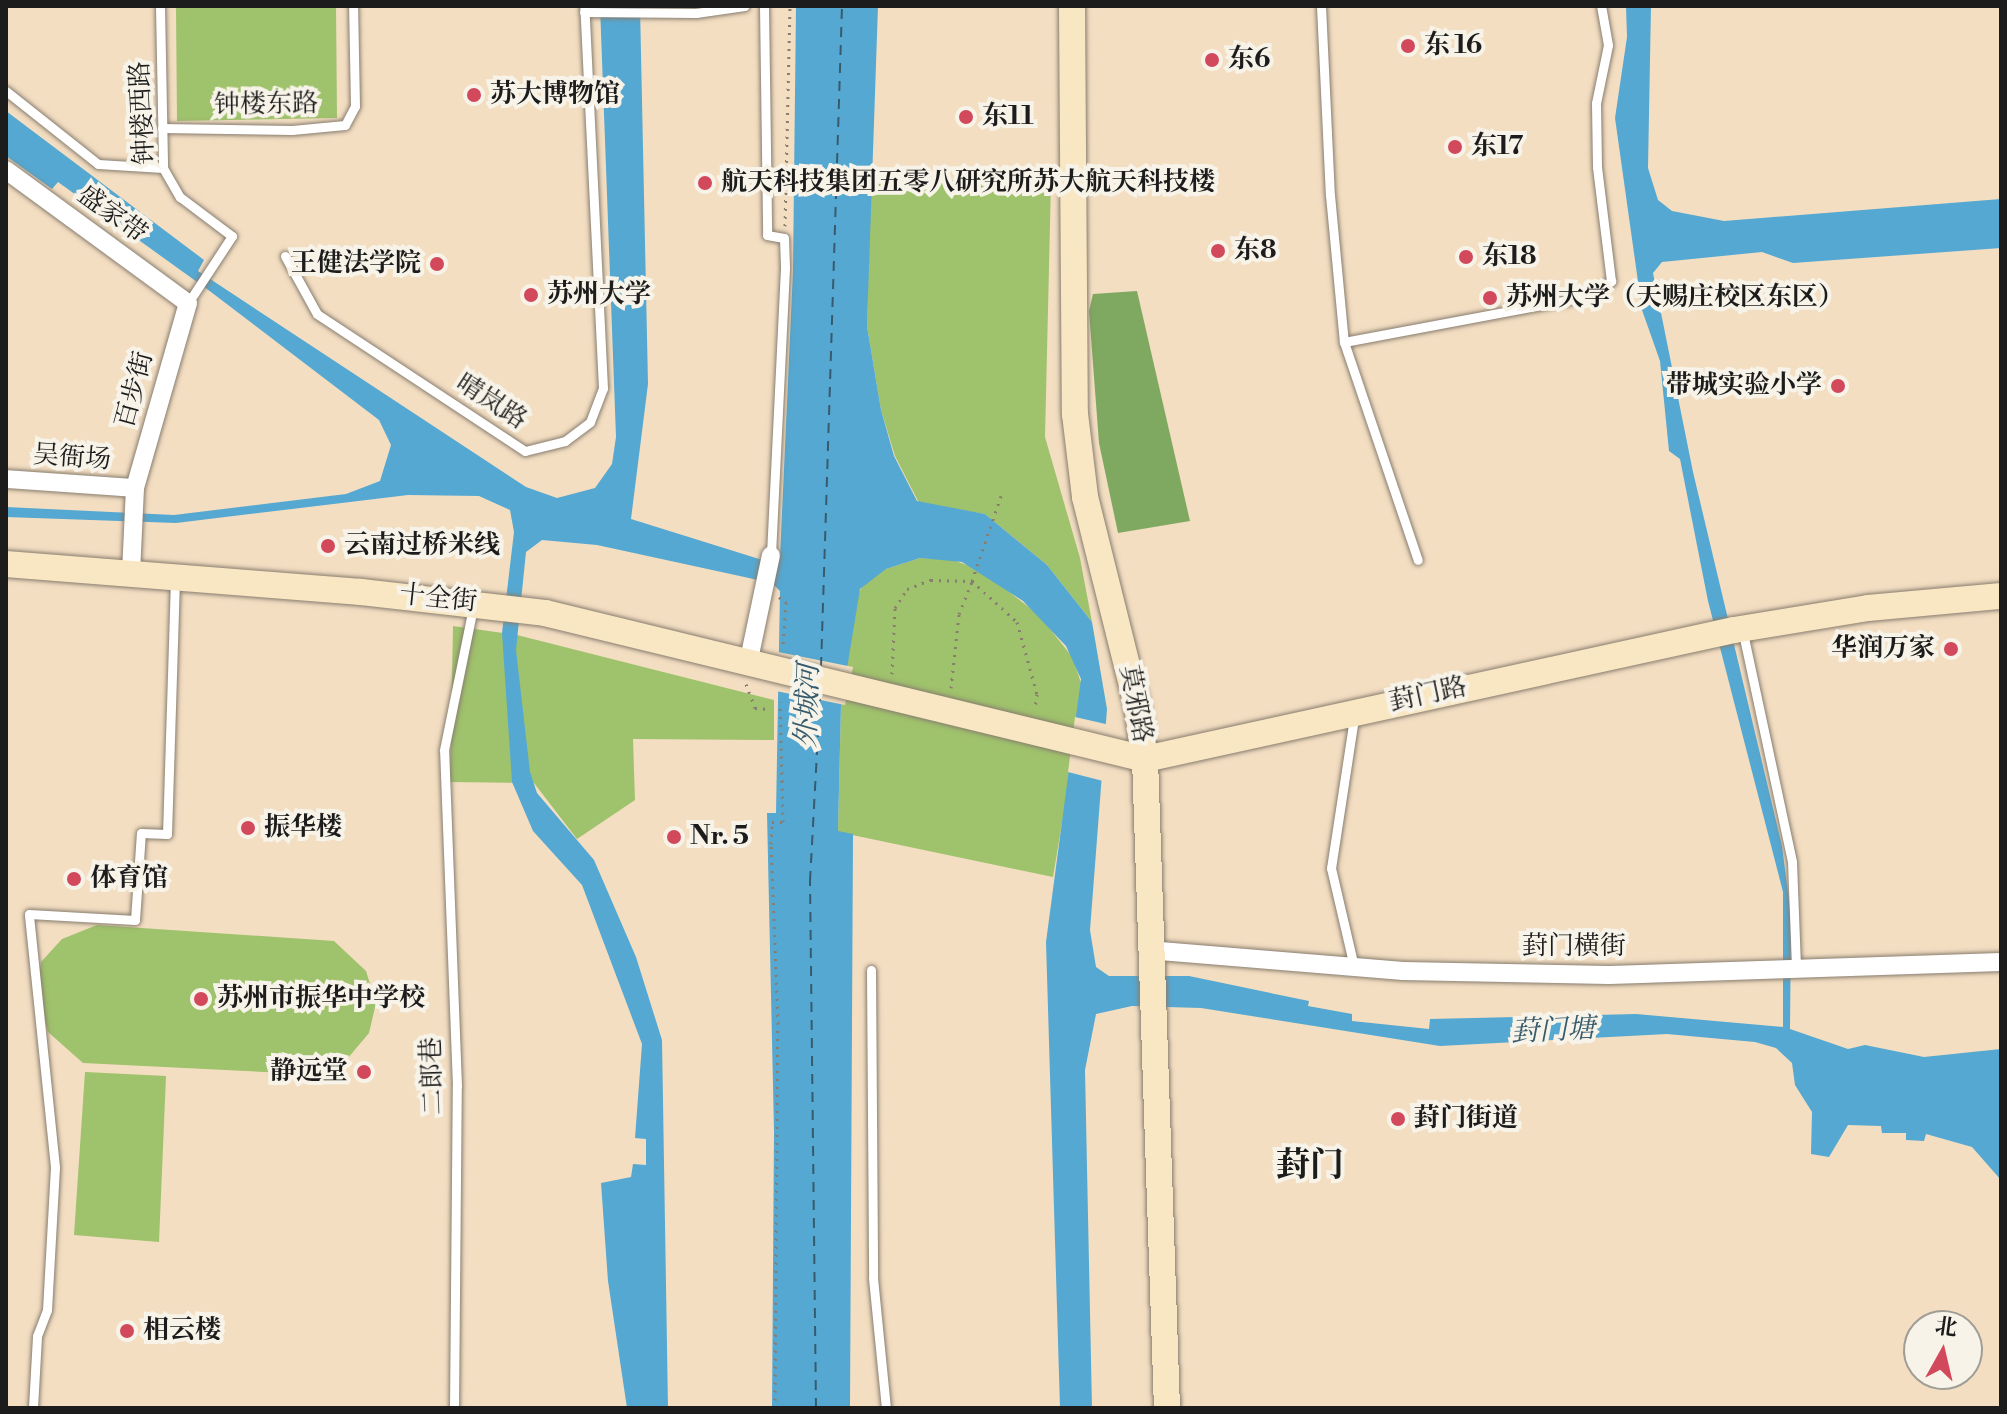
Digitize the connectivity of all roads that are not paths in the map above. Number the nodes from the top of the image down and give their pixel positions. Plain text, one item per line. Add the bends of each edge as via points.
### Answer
1 (160, 6) edge
2 (353, 6) edge
3 (745, 6) edge
4 (764, 6) edge
5 (1072, 6) edge
6 (1321, 6) edge
7 (1601, 6) edge
8 (584, 9) edge
9 (698, 10) edge
10 (6, 91) edge
11 (162, 128) junction
12 (163, 168) junction
13 (6, 170) edge
14 (232, 236) joint
15 (285, 256) dead end
16 (188, 303) junction
17 (1344, 342) junction
18 (6, 479) edge
19 (135, 488) junction
20 (771, 555) joint
21 (1418, 560) dead end
22 (6, 564) edge
23 (131, 572) junction
24 (175, 576) junction
25 (2001, 596) edge
26 (486, 604) junction
27 (1729, 632) junction
28 (754, 666) junction
29 (861, 689) joint
30 (1354, 711) junction
31 (1145, 759) junction
32 (1148, 958) junction
33 (2001, 962) edge
34 (1354, 968) junction
35 (1790, 968) junction
36 (871, 970) dead end
37 (33, 1408) edge
38 (454, 1408) edge
39 (886, 1408) edge
40 (1167, 1408) edge

1 - 11 lane, 钟楼西路
2 - 11 lane, 钟楼东路 via 355,106 345,125 292,130
3 - 9 lane
4 - 20 lane via 767,235 784,238
5 - 31 main road, 莫邪路 via 1077,444
6 - 17 lane
7 - 17 lane via 1608,45 1596,103 1597,167 1611,281 1589,296
8 - 9 lane
8 - 15 lane, 晴岚路 via 603,388 590,422 565,441 525,451 317,314
10 - 12 lane via 98,164
11 - 12 lane, 钟楼西路
12 - 14 lane, 钟楼西路 via 180,197
13 - 16 street, 盛家带
14 - 16 lane, 百步街
16 - 19 street, 百步街
17 - 21 lane
18 - 19 street, 吴衙场
19 - 23 street, 百步街
20 - 28 street
22 - 23 main road, 十全街
23 - 24 main road, 十全街
24 - 26 main road, 十全街
24 - 37 lane via 167,834 141,833 135,920 29,914 55,1167 47,1310 37,1336
25 - 27 main road, 葑门路 via 1868,608
26 - 28 main road, 十全街
26 - 38 lane, 二郎巷 via 444,750 457,1086
27 - 30 main road, 葑门路
27 - 35 lane via 1792,862
28 - 29 main road, 十全街
29 - 31 main road, 葑门路
30 - 31 main road, 葑门路
30 - 34 lane via 1331,868
31 - 32 main road, 莫邪路
32 - 34 street, 葑门横街
32 - 40 main road, 莫邪路
33 - 35 street, 葑门横街
34 - 35 street, 葑门横街 via 1609,975
36 - 39 lane via 873,1278

